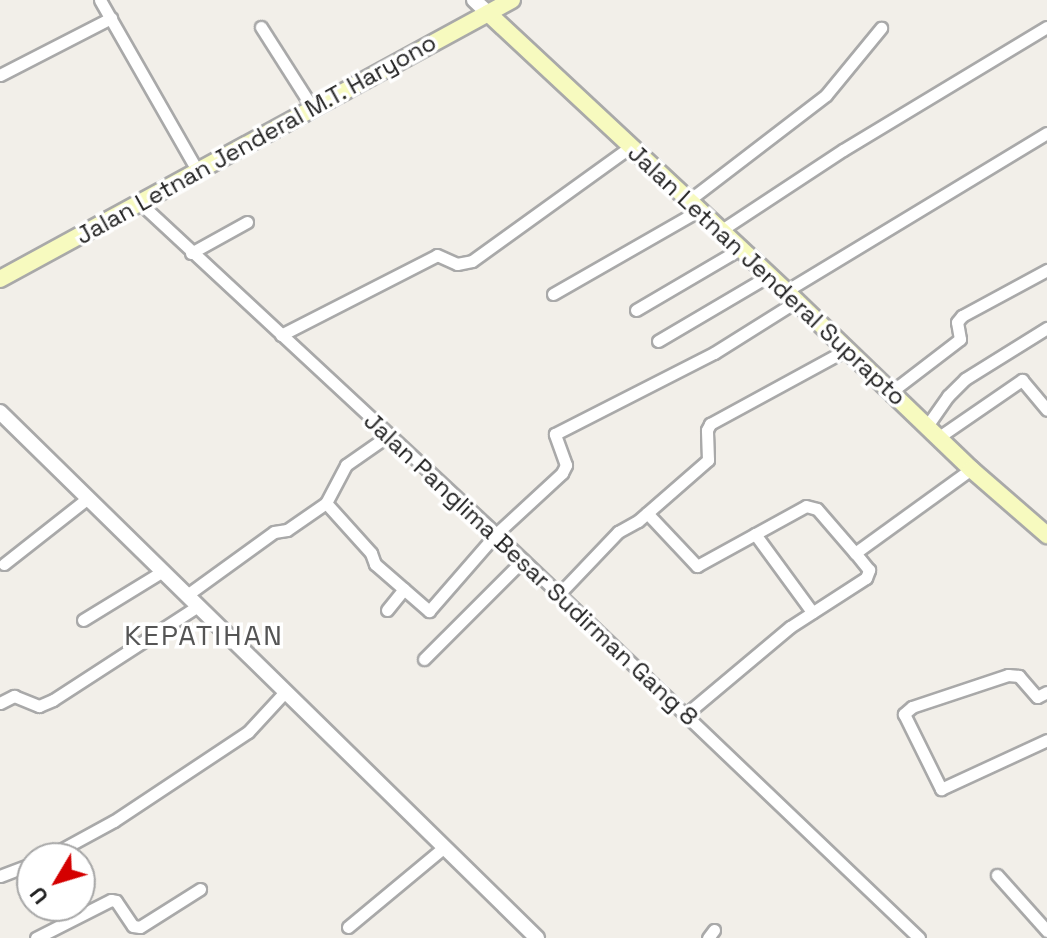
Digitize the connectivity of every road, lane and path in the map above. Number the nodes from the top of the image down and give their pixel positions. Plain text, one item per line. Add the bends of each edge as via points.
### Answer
1 (100, 0) edge
2 (474, 0) edge
3 (512, 0) edge
4 (488, 13) junction
5 (111, 18) junction
6 (261, 27) dead end
7 (1047, 27) edge
8 (881, 28) dead end
9 (0, 75) edge
10 (312, 107) junction
11 (1047, 133) edge
12 (630, 147) junction
13 (197, 170) junction
14 (140, 203) junction
15 (693, 206) junction
16 (247, 222) dead end
17 (720, 231) junction
18 (740, 249) junction
19 (191, 253) junction
20 (1047, 270) edge
21 (770, 275) junction
22 (0, 279) edge
23 (553, 294) dead end
24 (792, 296) junction
25 (636, 310) dead end
26 (1047, 328) edge
27 (281, 335) junction
28 (658, 341) dead end
29 (846, 350) junction
30 (891, 392) junction
31 (1047, 410) edge
32 (0, 412) edge
33 (933, 432) junction
34 (389, 435) junction
35 (971, 469) junction
36 (88, 498) junction
37 (326, 503) junction
38 (647, 513) junction
39 (496, 534) junction
40 (755, 534) junction
41 (1047, 535) edge
42 (855, 553) junction
43 (523, 560) junction
44 (4, 564) dead end
45 (163, 571) junction
46 (404, 589) junction
47 (559, 594) junction
48 (187, 595) junction
49 (198, 606) junction
50 (387, 610) dead end
51 (812, 612) junction
52 (83, 620) dead end
53 (424, 659) dead end
54 (284, 693) junction
55 (1045, 698) edge
56 (0, 703) edge
57 (685, 715) junction
58 (1047, 740) edge
59 (75, 842) edge
60 (443, 848) junction
61 (997, 875) dead end
62 (200, 889) dead end
63 (348, 927) dead end
64 (1047, 931) edge
65 (36, 938) edge
66 (537, 938) edge
67 (919, 938) edge

1 - 5 street
2 - 4 street
3 - 4 main road, Jalan Letnan Jenderal M.T. Haryono
4 - 10 main road, Jalan Letnan Jenderal M.T. Haryono
4 - 12 main road, Jalan Letnan Jenderal Suprapto
5 - 9 street
5 - 13 street
6 - 10 street
7 - 17 street
8 - 15 street via 826,95
10 - 13 main road, Jalan Letnan Jenderal M.T. Haryono
11 - 24 street
12 - 15 main road, Jalan Letnan Jenderal Suprapto
12 - 27 street via 472,261 457,264 437,255
13 - 14 main road, Jalan Letnan Jenderal M.T. Haryono
14 - 19 street, Jalan Panglima Besar Sudirman Gang 8
14 - 22 main road, Jalan Letnan Jenderal M.T. Haryono
15 - 17 main road, Jalan Letnan Jenderal Suprapto
15 - 23 street
16 - 19 street
17 - 18 main road, Jalan Letnan Jenderal Suprapto
18 - 21 main road, Jalan Letnan Jenderal Suprapto
18 - 25 street
19 - 27 street, Jalan Panglima Besar Sudirman Gang 8
20 - 30 street via 962,316 957,322 960,339
21 - 24 main road, Jalan Letnan Jenderal Suprapto
21 - 28 street
24 - 29 main road, Jalan Letnan Jenderal Suprapto
24 - 39 street via 714,353 558,432 555,438 565,469
26 - 33 street via 965,379 940,406
27 - 34 street, Jalan Panglima Besar Sudirman Gang 8
29 - 30 main road, Jalan Letnan Jenderal Suprapto
29 - 38 street via 710,424 708,460
30 - 33 main road, Jalan Letnan Jenderal Suprapto
31 - 33 street via 1022,380
32 - 36 street
33 - 35 main road, Jalan Letnan Jenderal Suprapto
34 - 37 street via 346,465
34 - 39 street, Jalan Panglima Besar Sudirman Gang 8
35 - 41 main road, Jalan Letnan Jenderal Suprapto
35 - 42 street
36 - 44 street
36 - 45 street
37 - 46 street via 375,564
37 - 48 street via 287,530 274,532
38 - 40 street via 697,566
38 - 47 street via 618,532
39 - 43 street, Jalan Panglima Besar Sudirman Gang 8
39 - 46 street via 429,611
40 - 42 street via 811,506
40 - 51 street
42 - 51 street via 868,575
43 - 47 street, Jalan Panglima Besar Sudirman Gang 8
43 - 53 street
45 - 48 street
45 - 52 street
46 - 50 street
47 - 57 street, Jalan Panglima Besar Sudirman Gang 8
48 - 49 street
49 - 54 street
49 - 56 street via 53,700 39,706 14,696
51 - 57 street
54 - 59 street via 248,732
54 - 60 street
55 - 58 street via 1012,675 904,714 941,789
57 - 67 street, Jalan Panglima Besar Sudirman Gang 8
60 - 63 street
60 - 66 street
61 - 64 street
62 - 65 street via 140,927 133,926 111,900

